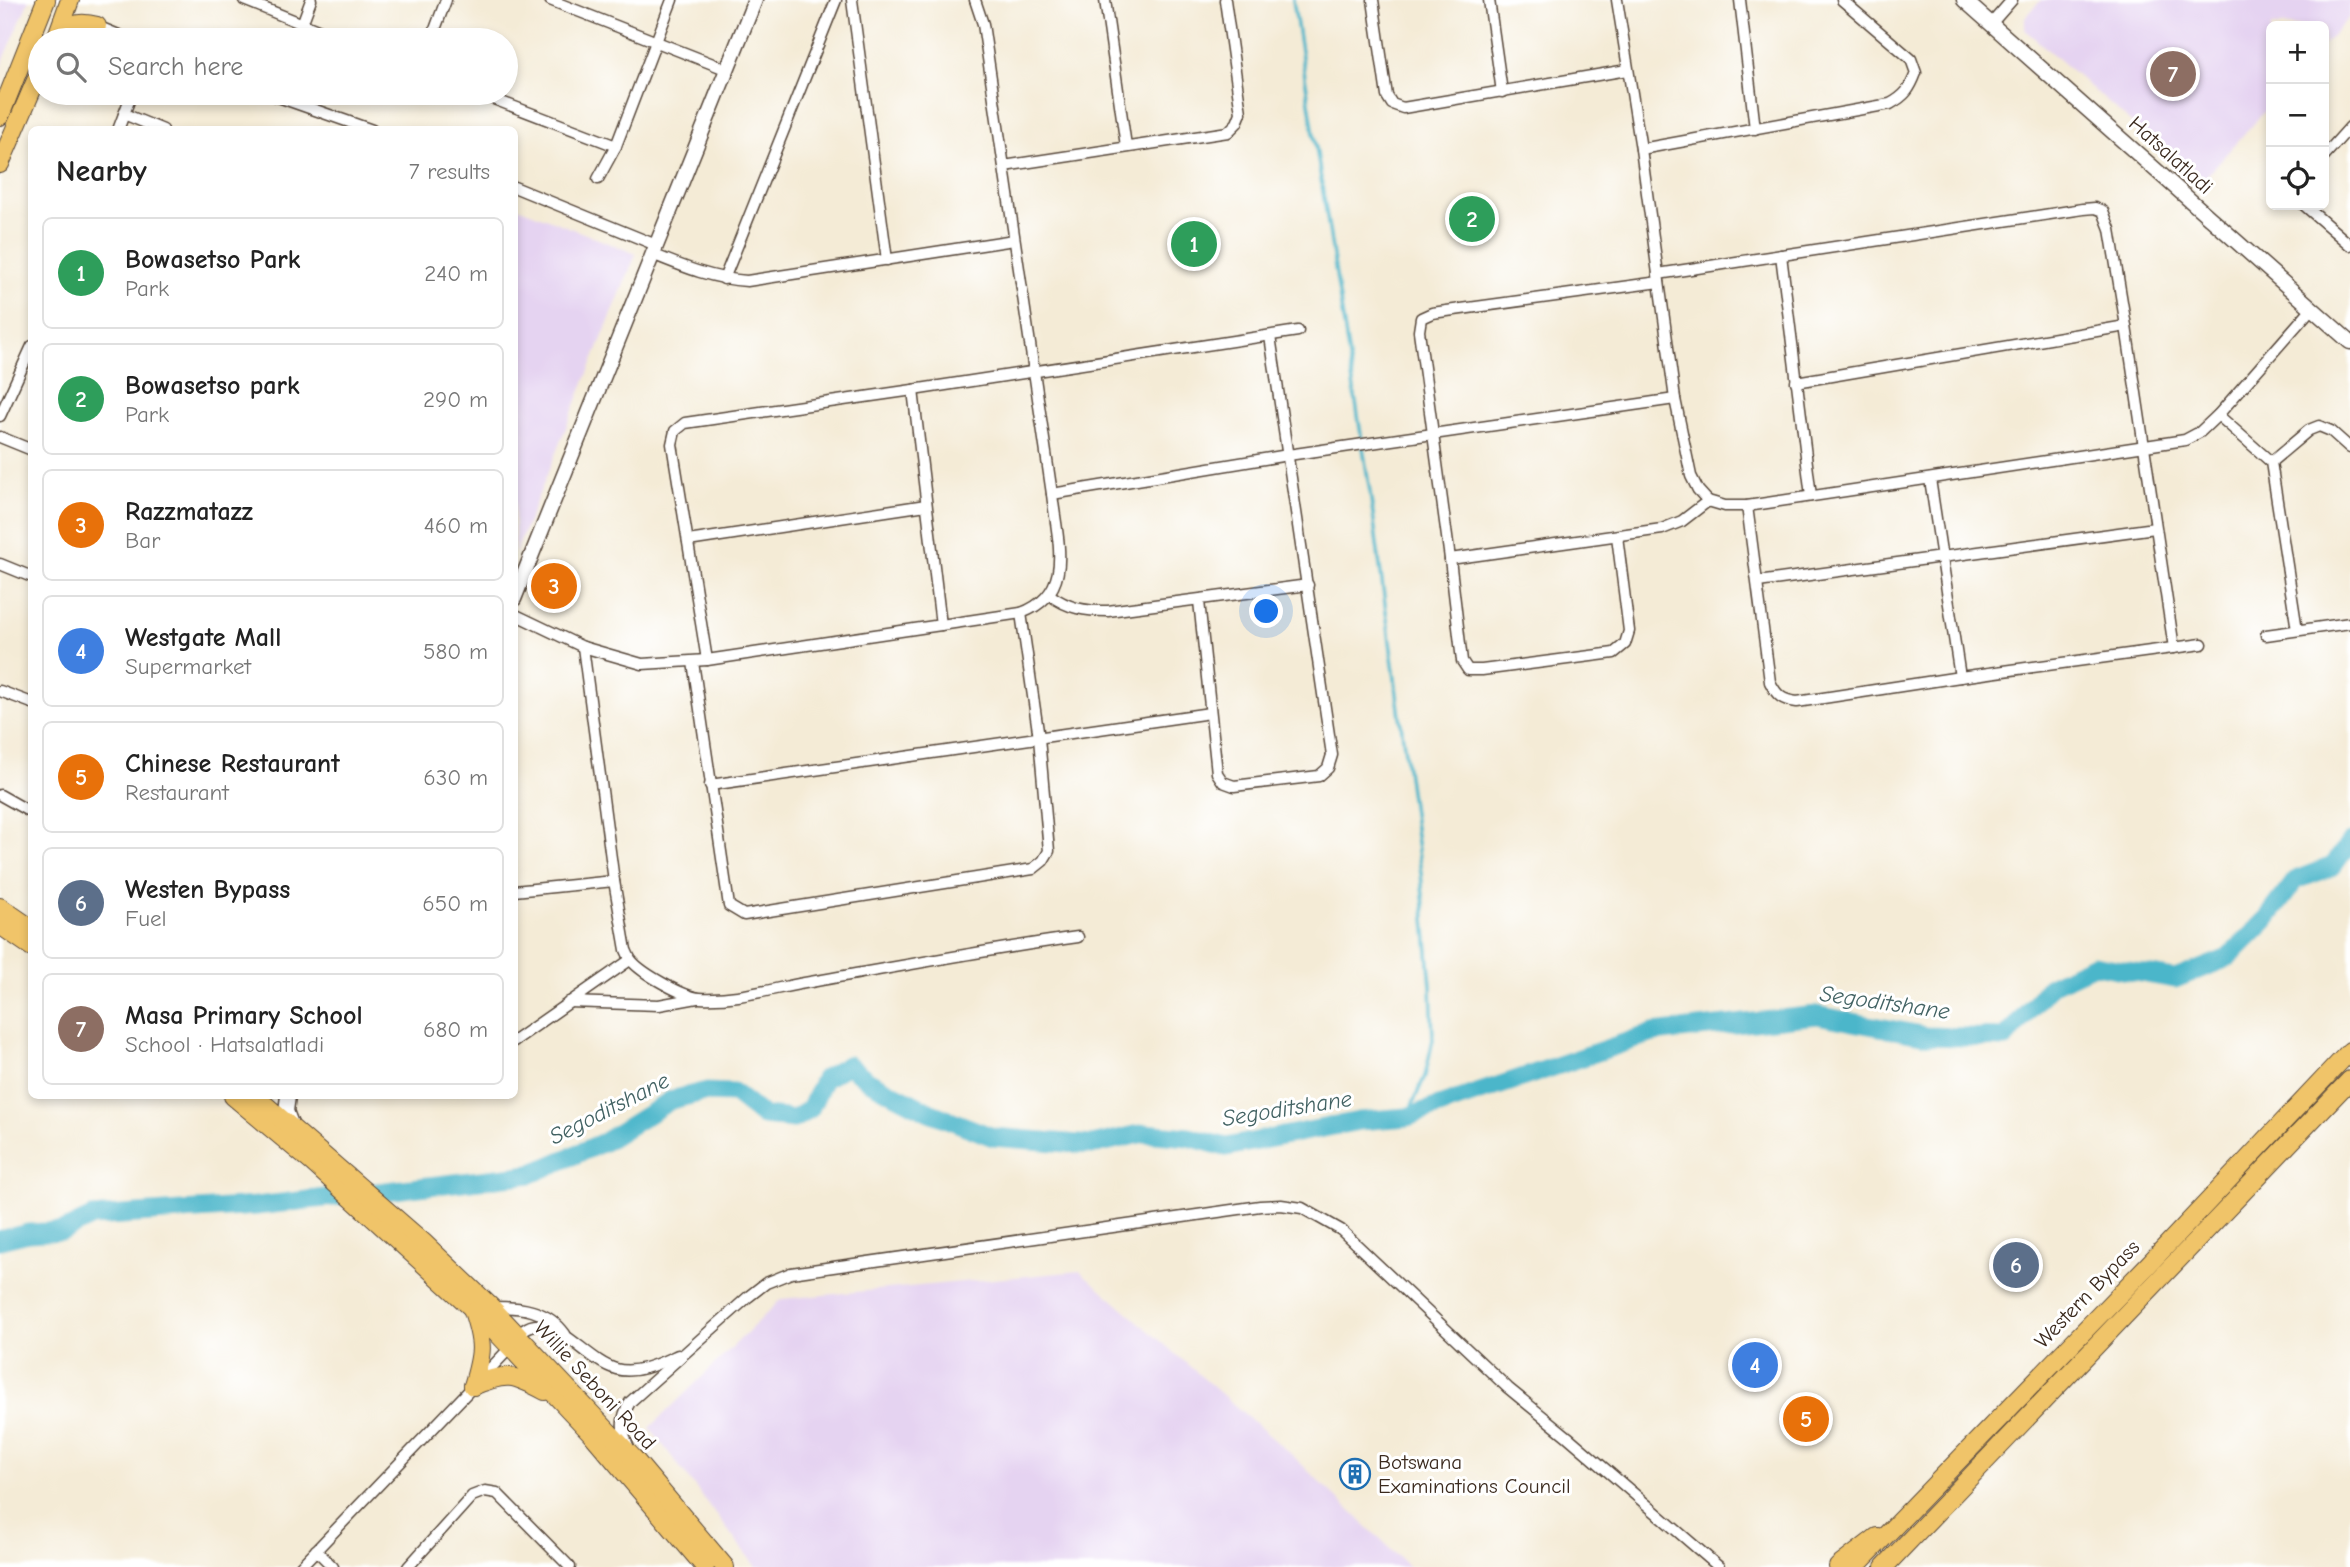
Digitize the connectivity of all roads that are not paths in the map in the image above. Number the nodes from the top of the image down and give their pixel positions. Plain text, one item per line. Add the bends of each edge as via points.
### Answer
1 (46, 0) edge
2 (70, 0) edge
3 (78, 0) edge
4 (244, 0) edge
5 (311, 0) edge
6 (446, 0) edge
7 (550, 0) edge
8 (672, 0) edge
9 (755, 0) edge
10 (836, 0) edge
11 (852, 0) edge
12 (975, 0) edge
13 (1105, 0) edge
14 (1225, 0) edge
15 (1373, 0) edge
16 (1489, 0) edge
17 (1617, 0) edge
18 (1740, 0) edge
19 (1842, 0) edge
20 (1964, 0) edge
21 (2012, 0) edge
22 (1991, 24) junction
23 (302, 25) junction
24 (97, 26) junction
25 (34, 28) edge
26 (60, 28) edge
27 (64, 28) edge
28 (102, 28) edge
29 (301, 28) edge
30 (310, 28) edge
31 (436, 28) edge
32 (28, 43) edge
33 (655, 43) junction
34 (24, 53) junction
35 (0, 69) edge
36 (728, 70) junction
37 (1627, 70) junction
38 (28, 87) edge
39 (5, 91) edge
40 (1502, 92) junction
41 (127, 105) edge
42 (302, 105) edge
43 (509, 105) edge
44 (10, 110) edge
45 (124, 114) junction
46 (120, 126) edge
47 (153, 126) edge
48 (360, 126) edge
49 (2350, 127) edge
50 (1755, 129) junction
51 (616, 146) junction
52 (1126, 146) junction
53 (1641, 149) junction
54 (2329, 150) edge
55 (0, 164) edge
56 (1003, 166) junction
57 (598, 179) dead end
58 (518, 189) edge
59 (2310, 210) edge
60 (1014, 240) junction
61 (2350, 245) edge
62 (654, 249) junction
63 (1781, 256) junction
64 (887, 260) junction
65 (1658, 278) junction
66 (724, 279) junction
67 (2312, 308) junction
68 (2126, 326) junction
69 (1298, 331) dead end
70 (1270, 336) junction
71 (2350, 342) edge
72 (28, 355) edge
73 (1033, 372) junction
74 (1796, 382) junction
75 (913, 390) junction
76 (1675, 399) junction
77 (2218, 415) junction
78 (0, 416) edge
79 (1433, 434) junction
80 (0, 437) edge
81 (2143, 447) junction
82 (28, 448) edge
83 (2350, 448) edge
84 (1288, 456) junction
85 (2271, 462) junction
86 (1930, 479) junction
87 (1052, 494) junction
88 (1811, 496) junction
89 (1709, 501) junction
90 (926, 505) junction
91 (1747, 506) junction
92 (2155, 528) junction
93 (1616, 536) junction
94 (688, 541) junction
95 (1942, 557) junction
96 (1450, 559) junction
97 (0, 564) edge
98 (28, 575) edge
99 (1758, 582) junction
100 (1308, 585) junction
101 (518, 589) edge
102 (1050, 595) junction
103 (1199, 601) junction
104 (1021, 613) junction
105 (518, 616) edge
106 (2350, 623) edge
107 (941, 625) junction
108 (2297, 630) junction
109 (2266, 635) dead end
110 (2202, 644) dead end
111 (583, 647) junction
112 (2174, 648) junction
113 (707, 660) junction
114 (693, 662) junction
115 (1960, 677) junction
116 (0, 691) edge
117 (28, 702) edge
118 (1210, 713) junction
119 (1039, 738) junction
120 (710, 785) junction
121 (0, 795) edge
122 (28, 811) edge
123 (614, 881) junction
124 (518, 891) edge
125 (0, 907) edge
126 (0, 925) edge
127 (28, 926) edge
128 (1078, 937) dead end
129 (28, 944) edge
130 (630, 960) junction
131 (697, 998) junction
132 (569, 1002) junction
133 (518, 1038) edge
134 (2350, 1051) edge
135 (2350, 1080) edge
136 (237, 1099) edge
137 (259, 1099) edge
138 (288, 1099) edge
139 (293, 1128) junction
140 (317, 1157) junction
141 (419, 1248) junction
142 (471, 1307) junction
143 (491, 1307) junction
144 (565, 1334) junction
145 (513, 1341) junction
146 (687, 1352) junction
147 (473, 1386) junction
148 (557, 1397) junction
149 (635, 1460) junction
150 (1904, 1516) junction
151 (316, 1550) junction
152 (300, 1567) edge
153 (333, 1567) edge
154 (408, 1567) edge
155 (570, 1567) edge
156 (705, 1567) edge
157 (725, 1567) edge
158 (1719, 1567) edge
159 (1838, 1567) edge
160 (1855, 1567) edge
161 (1884, 1567) edge

1 - 25 main road
2 - 26 main road
3 - 24 main road via 81,13
4 - 23 street
5 - 23 street
6 - 31 street
7 - 33 street
8 - 33 street
9 - 36 street
10 - 66 street
11 - 64 street
12 - 56 street via 983,24
13 - 52 street
14 - 52 street via 1241,113 1237,123 1228,132
15 - 40 street via 1392,104 1403,108
16 - 40 street
17 - 37 street
18 - 50 street
19 - 50 street via 1911,59 1916,73 1911,89 1889,104
20 - 22 street, Hatsalatladi
21 - 22 street
22 - 67 street, Hatsalatladi
23 - 29 street
23 - 30 street
24 - 27 main road via 83,23
24 - 28 street
32 - 34 main road
33 - 36 street
33 - 51 street
34 - 35 main road
34 - 39 main road
36 - 62 street
37 - 40 street
37 - 53 street
38 - 44 main road
39 - 44 main road
41 - 45 street
42 - 48 street
43 - 51 street
44 - 55 main road
45 - 46 street
45 - 47 street
49 - 54 street
50 - 53 street
51 - 57 street
52 - 56 street
53 - 65 street
56 - 60 street
58 - 62 street
59 - 61 street
60 - 64 street
60 - 73 street
62 - 66 street via 697,272
62 - 101 street
63 - 65 street
63 - 68 street via 2095,208 2103,211 2110,229
63 - 74 street
64 - 66 street via 747,281
65 - 76 street
65 - 79 street via 1421,318
67 - 71 street, Hatsalatladi
67 - 77 street
68 - 74 street
68 - 81 street
69 - 70 street
70 - 73 street
70 - 84 street
72 - 78 street
73 - 75 street
73 - 87 street
74 - 88 street
75 - 90 street
75 - 94 street via 685,423 675,431 672,444
76 - 79 street
76 - 89 street via 1691,476
77 - 81 street via 2185,440
77 - 85 street
79 - 84 street
79 - 96 street
80 - 82 street
81 - 86 street
81 - 92 street
83 - 85 street via 2319,426
84 - 87 street
84 - 100 street
85 - 108 street
86 - 88 street
86 - 95 street
87 - 102 street via 1060,563
88 - 91 street
89 - 91 street
89 - 93 street via 1662,529
90 - 94 street
90 - 107 street
91 - 99 street
92 - 95 street
92 - 112 street
93 - 96 street
93 - 96 street via 1629,631 1625,645 1614,653 1468,670 1461,661
94 - 113 street
95 - 99 street
95 - 115 street
97 - 98 street
99 - 115 street via 1770,682 1784,701
100 - 103 street
100 - 118 street via 1332,755 1328,768 1319,776 1234,786 1223,782 1217,773
102 - 103 street via 1080,610
102 - 104 street via 1036,608
103 - 118 street
104 - 107 street
104 - 119 street
105 - 111 street
106 - 108 street
107 - 113 street
108 - 109 street
110 - 112 street
111 - 114 street via 642,664
111 - 123 street
112 - 115 street
113 - 114 street
114 - 120 street
116 - 117 street
118 - 119 street
119 - 120 street
119 - 120 street via 1049,851 1033,869 744,915 729,906
121 - 122 street
123 - 124 street
123 - 130 street
125 - 127 main road
126 - 129 main road
128 - 131 street via 743,997
130 - 131 street
130 - 132 street
131 - 132 street via 659,1005
132 - 133 street
134 - 150 main road, Western Bypass
135 - 161 main road, Western Bypass
136 - 140 main road
137 - 139 main road
138 - 139 street via 286,1111
139 - 140 main road
140 - 141 main road
141 - 142 main road, Willie Seboni Road
141 - 143 main road, Willie Seboni Road
142 - 145 main road, Willie Seboni Road
142 - 147 main road via 482,1344
143 - 144 street via 539,1312 557,1322
143 - 145 main road, Willie Seboni Road
144 - 145 street via 529,1325
144 - 146 street via 614,1369 645,1368
145 - 147 street
145 - 148 main road, Willie Seboni Road
145 - 149 main road, Willie Seboni Road
146 - 149 street via 630,1402 622,1415 623,1434
146 - 158 street via 766,1283 791,1273 1260,1206 1302,1209 1341,1230 1507,1388
147 - 148 main road via 506,1375
147 - 151 street
148 - 156 main road, Willie Seboni Road
149 - 157 main road, Willie Seboni Road
150 - 159 main road
150 - 160 main road, Western Bypass
151 - 152 street
151 - 153 street
154 - 155 street via 472,1496 485,1491 497,1493

